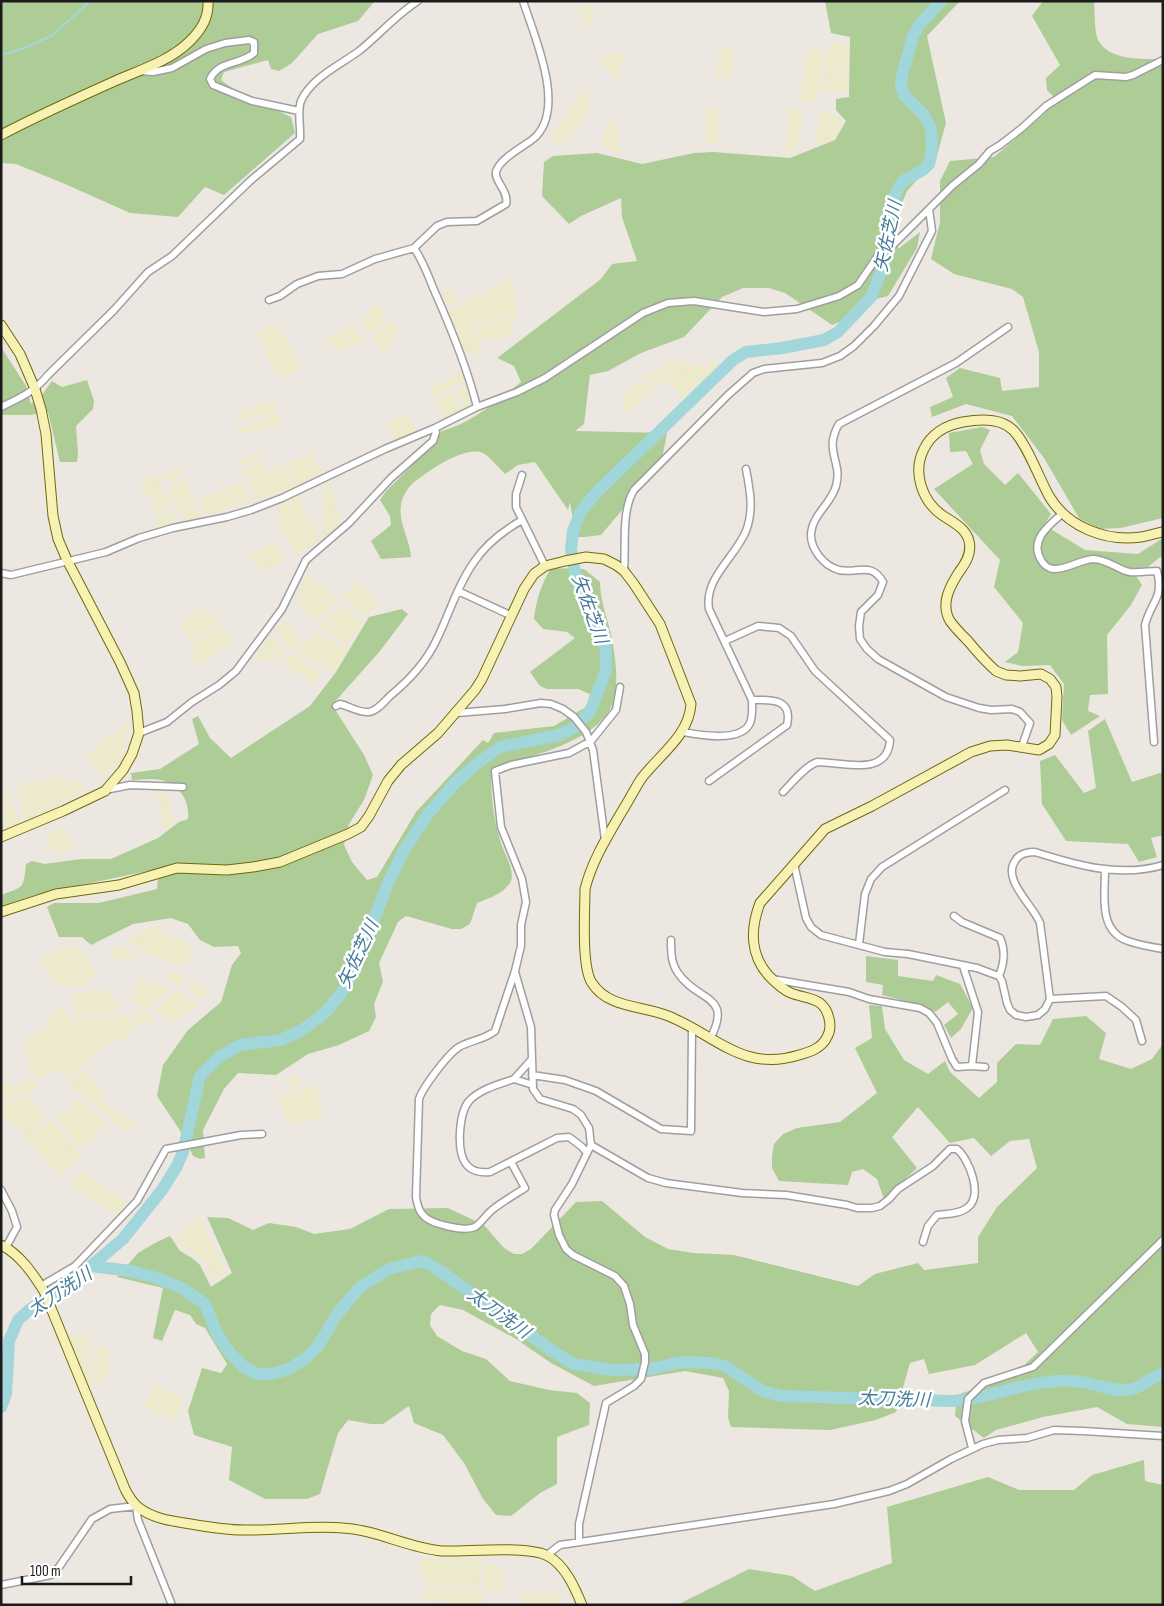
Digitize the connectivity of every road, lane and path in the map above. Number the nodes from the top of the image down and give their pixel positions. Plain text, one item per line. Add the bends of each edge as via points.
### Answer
1 (208, 1) edge
2 (418, 1) edge
3 (523, 1) edge
4 (1163, 60) edge
5 (139, 71) junction
6 (299, 111) junction
7 (1, 135) edge
8 (929, 208) junction
9 (414, 248) junction
10 (269, 300) dead end
11 (1, 325) edge
12 (1008, 326) dead end
13 (35, 389) junction
14 (1, 407) edge
15 (476, 407) junction
16 (435, 428) junction
17 (746, 469) dead end
18 (522, 475) dead end
19 (1063, 513) junction
20 (522, 520) junction
21 (1163, 532) edge
22 (67, 560) junction
23 (545, 566) junction
24 (624, 571) junction
25 (1, 573) edge
26 (458, 591) junction
27 (512, 616) junction
28 (725, 641) junction
29 (620, 687) dead end
30 (752, 700) junction
31 (336, 706) dead end
32 (457, 713) junction
33 (683, 732) junction
34 (139, 733) junction
35 (591, 741) junction
36 (1154, 742) dead end
37 (1022, 746) junction
38 (709, 781) dead end
39 (183, 787) dead end
40 (105, 790) junction
41 (1005, 790) dead end
42 (783, 792) dead end
43 (1, 837) edge
44 (605, 840) junction
45 (794, 864) junction
46 (1163, 865) edge
47 (1105, 870) junction
48 (1, 912) edge
49 (954, 916) dead end
50 (671, 940) dead end
51 (859, 944) junction
52 (1163, 949) edge
53 (963, 966) junction
54 (515, 971) junction
55 (999, 976) junction
56 (772, 979) junction
57 (1050, 999) junction
58 (692, 1029) junction
59 (710, 1039) junction
60 (1142, 1041) dead end
61 (532, 1059) junction
62 (972, 1066) junction
63 (985, 1068) dead end
64 (532, 1075) junction
65 (514, 1079) junction
66 (533, 1085) junction
67 (262, 1134) dead end
68 (591, 1145) junction
69 (587, 1154) junction
70 (512, 1162) junction
71 (1, 1190) edge
72 (1163, 1240) edge
73 (923, 1242) dead end
74 (4, 1246) edge
75 (43, 1289) junction
76 (1163, 1436) edge
77 (972, 1448) junction
78 (136, 1506) junction
79 (579, 1542) junction
80 (547, 1555) junction
81 (1, 1585) edge
82 (172, 1605) edge
83 (582, 1605) edge

1 - 5 street via 206,20 189,42
2 - 6 street via 315,83 304,95
3 - 9 street via 548,89 548,114 541,131 501,162 496,172 506,204 476,221 447,222 437,226
4 - 8 street via 1133,75 1095,75 1069,90 990,151
5 - 6 street via 172,68 206,49 249,40 254,42 254,53 217,69 210,79 213,85 252,101
5 - 7 street
6 - 13 street via 300,139 250,181 172,256 148,272
8 - 15 street via 894,244 884,247 858,285 839,296 797,310 764,312 694,301 668,303 643,313 545,378
8 - 24 street via 932,231 895,302 854,346 822,363 753,373 634,490 627,508
9 - 10 street via 375,259 342,274 318,276
9 - 15 street via 447,318
11 - 13 street via 20,354
12 - 37 street via 956,364 839,424 832,443 837,472 835,489 814,521 811,535 813,547 831,566 840,570 870,570 883,582 878,595 861,612 860,639 867,650 946,697 979,708 1020,712 1030,723
13 - 14 street
13 - 22 street via 46,434 53,516
15 - 16 street
16 - 22 street via 251,510 173,528 106,552
16 - 34 street via 433,441 306,560 282,609 236,671 167,722
17 - 28 street via 751,507 746,529 713,580 708,595 709,610
18 - 20 street via 516,494 516,508
19 - 21 street via 1087,530 1103,535 1140,538
19 - 36 street via 1038,540 1036,546 1044,564 1053,569 1093,559 1130,572 1158,571 1162,580 1160,598 1145,625
19 - 37 street via 1050,497 1013,429 1001,422 987,419 945,427 929,439 923,451 919,463 921,489 928,502 964,531 969,541 967,562 949,588 946,601 950,621 996,672 1020,676 1042,674 1056,688 1055,735 1039,750
20 - 23 street
20 - 26 street via 502,532 480,553
22 - 25 street via 11,575
22 - 34 street via 134,693
23 - 24 street via 586,557 604,559
23 - 27 street via 534,574 524,589
24 - 33 street via 660,624 691,704
26 - 27 street
26 - 31 street via 428,655 400,687 368,712 340,704
27 - 32 street via 482,679
28 - 30 street
28 - 42 street via 758,626 779,628 791,636 815,671 890,740 889,750 873,764 818,762
29 - 35 street via 616,710
30 - 33 street via 749,726 741,732 722,737
30 - 38 street via 776,700 786,707 787,725
32 - 35 street via 551,704 574,717
32 - 48 street via 401,765 361,827 348,834 280,862 227,870 177,868 119,885 56,894
33 - 44 street via 640,780
34 - 40 street via 123,770
35 - 44 street
35 - 54 street via 569,753 495,771 501,827 522,879 526,902
37 - 45 street via 990,746 971,752 825,829
39 - 40 street via 130,785
40 - 43 street
41 - 51 street via 882,867 871,879 865,894
44 - 58 street via 585,889 586,970 591,983 604,996 619,1003 658,1012
45 - 51 street via 811,927 821,936
45 - 56 street via 760,903 755,916 753,940 756,956 761,968
46 - 47 street
47 - 52 street via 1105,918 1108,926 1127,941
47 - 57 street via 1036,852 1016,857 1011,866 1012,878 1040,923
49 - 55 street via 1000,938 1004,962
50 - 59 street via 671,957 678,973 716,1006 718,1022
51 - 53 street
53 - 55 street
53 - 62 street via 978,1012
54 - 61 street via 531,1027
54 - 70 street via 494,1031 488,1037 460,1046 422,1090 418,1115 416,1197 423,1216 432,1222 461,1229 476,1226 491,1210 525,1188
55 - 57 street via 1006,1003 1016,1014 1026,1017 1038,1015
56 - 59 street via 791,993 819,1003 828,1014 828,1037 820,1046 793,1057 756,1059 728,1050
56 - 62 street via 920,1008 937,1023 957,1067
57 - 60 street via 1106,996 1136,1020
58 - 59 street
58 - 64 street via 691,1131 661,1129 582,1084
61 - 64 street
61 - 65 street
62 - 63 street
64 - 66 street
65 - 66 street
65 - 70 street via 470,1100 464,1110 461,1128 462,1156 472,1169 490,1172
66 - 68 street via 540,1099 582,1115 589,1128
67 - 75 street via 166,1149 137,1201 75,1266
68 - 69 street
68 - 73 street via 648,1178 666,1183 786,1195 857,1208 880,1206 950,1149 956,1149 972,1175 974,1187 970,1204 959,1212 937,1215 928,1226
69 - 70 street via 568,1137 557,1138
69 - 79 street via 555,1210 557,1228 566,1249 573,1255 621,1281 645,1362 643,1375 634,1386 606,1403 579,1524
71 - 74 street via 17,1227
72 - 77 street via 1033,1367 984,1383 968,1399 965,1421
74 - 75 street via 31,1270
75 - 78 street via 125,1488
76 - 77 street via 1054,1430
77 - 79 street via 907,1484 852,1500
78 - 80 street via 156,1518 242,1530 342,1528 443,1551 528,1550
78 - 81 street via 110,1509 92,1519 51,1575
78 - 82 street via 138,1520
79 - 80 street via 560,1545
80 - 83 street via 565,1571

